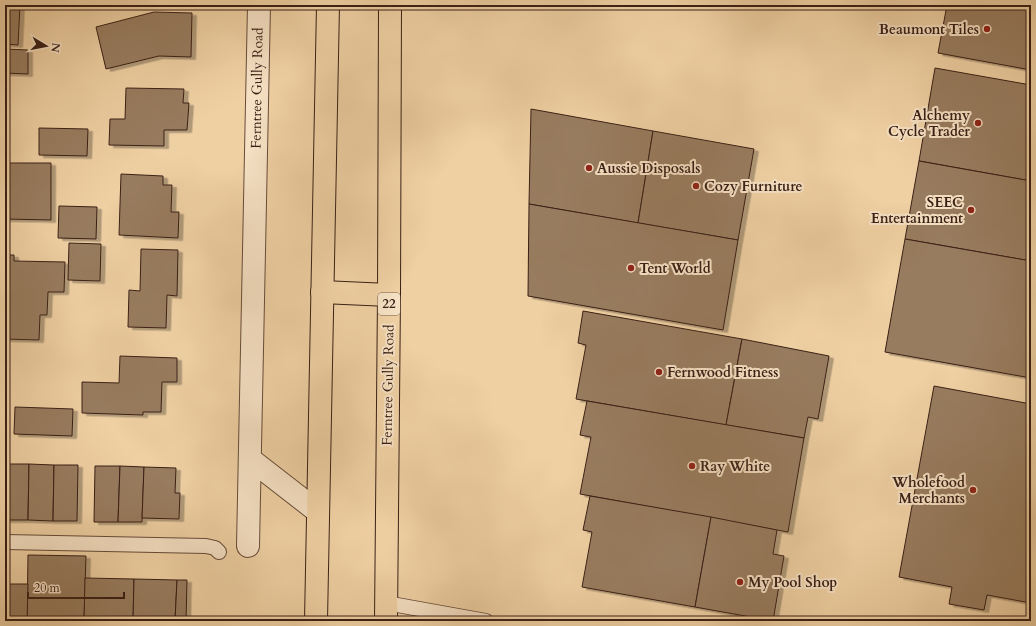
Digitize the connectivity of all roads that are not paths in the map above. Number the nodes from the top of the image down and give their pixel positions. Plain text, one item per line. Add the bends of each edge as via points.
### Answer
1 (259, 5) edge
2 (328, 5) edge
3 (390, 5) edge
4 (322, 292) junction
5 (389, 296) junction
6 (250, 459) junction
7 (317, 511) junction
8 (5, 542) edge
9 (248, 546) dead end
10 (219, 552) dead end
11 (386, 612) edge
12 (316, 621) edge
13 (486, 621) edge

1 - 6 street, Ferntree Gully Road
2 - 4 main road
3 - 5 main road, Ferntree Gully Road / 22
4 - 5 main road
4 - 7 main road
5 - 11 main road, Ferntree Gully Road / 22
6 - 7 street
6 - 9 street, Ferntree Gully Road
7 - 12 main road
8 - 10 lane via 206,546
11 - 13 lane

